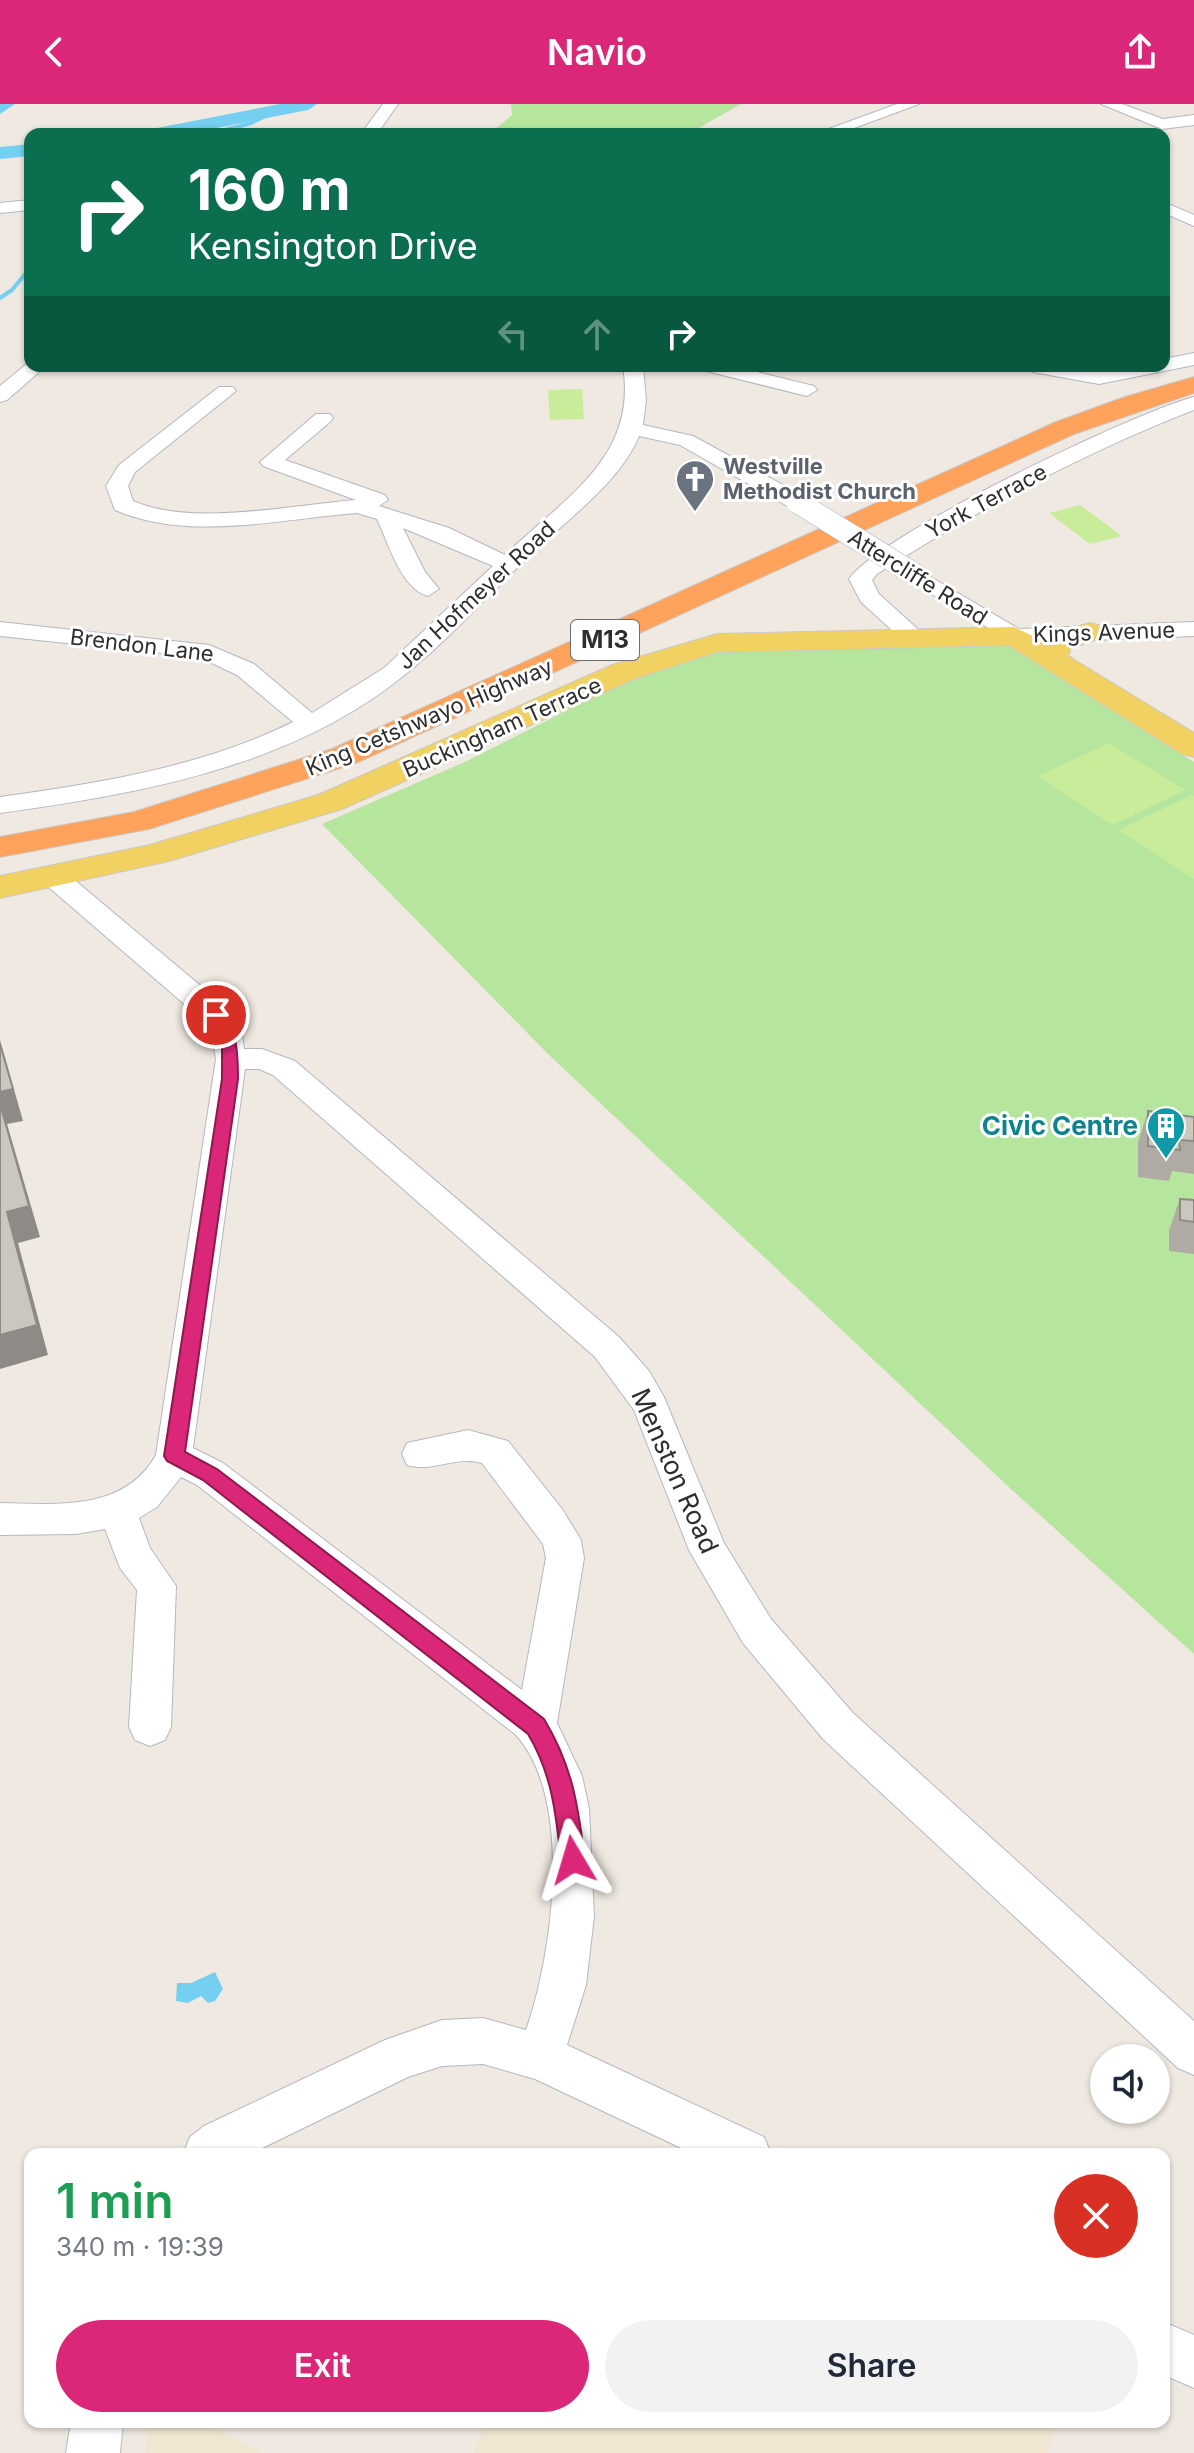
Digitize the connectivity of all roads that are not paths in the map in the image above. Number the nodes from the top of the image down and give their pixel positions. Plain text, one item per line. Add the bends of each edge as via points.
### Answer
1 (391, 104) edge
2 (912, 104) edge
3 (1108, 104) edge
4 (1148, 104) edge
5 (866, 119) junction
6 (1191, 120) edge
7 (373, 128) edge
8 (840, 128) edge
9 (882, 128) edge
10 (24, 206) edge
11 (0, 208) edge
12 (1170, 210) edge
13 (1194, 221) edge
14 (1194, 359) edge
15 (1170, 364) edge
16 (29, 372) edge
17 (634, 372) edge
18 (734, 372) edge
19 (1066, 372) edge
20 (1129, 372) edge
21 (1194, 373) edge
22 (807, 390) dead end
23 (226, 391) dead end
24 (637, 391) junction
25 (0, 396) edge
26 (1192, 401) edge
27 (323, 418) dead end
28 (297, 426) dead end
29 (633, 429) junction
30 (694, 444) junction
31 (727, 462) junction
32 (604, 471) junction
33 (358, 506) junction
34 (386, 515) junction
35 (516, 556) junction
36 (428, 589) dead end
37 (955, 600) junction
38 (885, 613) junction
39 (0, 629) edge
40 (1194, 629) edge
41 (1090, 632) junction
42 (998, 636) junction
43 (923, 638) junction
44 (850, 639) junction
45 (1052, 659) junction
46 (939, 668) dead end
47 (308, 723) junction
48 (1194, 747) edge
49 (168, 796) junction
50 (0, 805) edge
51 (0, 822) edge
52 (0, 830) edge
53 (0, 850) edge
54 (55, 878) junction
55 (0, 887) edge
56 (231, 1059) junction
57 (420, 1454) dead end
58 (174, 1456) junction
59 (118, 1511) junction
60 (0, 1519) edge
61 (536, 1726) junction
62 (150, 1727) dead end
63 (1194, 2052) edge
64 (540, 2057) junction
65 (215, 2148) edge
66 (734, 2148) edge
67 (1170, 2351) edge
68 (1194, 2362) edge
69 (96, 2428) edge
70 (93, 2453) edge

1 - 7 street
2 - 5 street
3 - 6 street via 1162,124
4 - 6 street
5 - 8 street
5 - 9 street
10 - 11 street
12 - 13 street
14 - 15 street
16 - 25 street
17 - 24 street, Jan Hofmeyer Road
18 - 22 street
19 - 20 street via 1099,378
21 - 49 highway, King Cetshwayo Highway / M13 via 1070,411 354,735
23 - 33 street via 126,469 117,486 123,505 146,515 187,521
24 - 29 street, Jan Hofmeyer Road
24 - 30 street via 660,418
26 - 38 street, York Terrace via 956,514 869,569 861,586
26 - 53 highway, King Cetshwayo Highway / M13 via 1134,402 1065,428 371,745 195,806
27 - 35 street via 270,462
28 - 33 street via 250,468
29 - 30 street, Attercliffe Road
29 - 32 street, Jan Hofmeyer Road
30 - 31 street, Attercliffe Road
31 - 32 street via 667,452 639,456
31 - 37 street, Attercliffe Road, bridge
32 - 35 street, Jan Hofmeyer Road
33 - 34 street
34 - 35 street
34 - 36 street
35 - 47 street, Jan Hofmeyer Road via 399,668
37 - 42 street, Attercliffe Road
37 - 43 main road via 954,622
38 - 43 street, York Terrace
38 - 44 main road via 873,628
39 - 47 street, Brendon Lane via 219,654 243,665
40 - 41 street, Kings Avenue
41 - 42 street, Kings Avenue
41 - 45 main road via 1058,642
42 - 43 main road, Buckingham Terrace
42 - 45 main road, Attercliffe Road
42 - 46 main road via 953,649
43 - 44 main road, Buckingham Terrace
44 - 54 main road, Buckingham Terrace via 733,642 673,654 330,802 194,845
45 - 48 main road, Attercliffe Road
47 - 50 street, Jan Hofmeyer Road via 178,771
49 - 51 highway
49 - 52 highway, King Cetshwayo Highway / M13
54 - 55 main road, Buckingham Terrace
54 - 56 street via 216,1015
56 - 58 street
56 - 63 street, Menston Road via 262,1059 284,1068 607,1347 651,1407 708,1550 757,1631 838,1726
57 - 61 street via 486,1446 562,1540 562,1590
58 - 59 street via 152,1493
58 - 61 street via 210,1474
59 - 60 street
59 - 62 street via 134,1556 157,1586
61 - 64 street via 565,1790 573,1860 573,1925 565,1978
64 - 65 street via 483,2041 442,2043 401,2056
64 - 66 street
67 - 68 street
69 - 70 street

